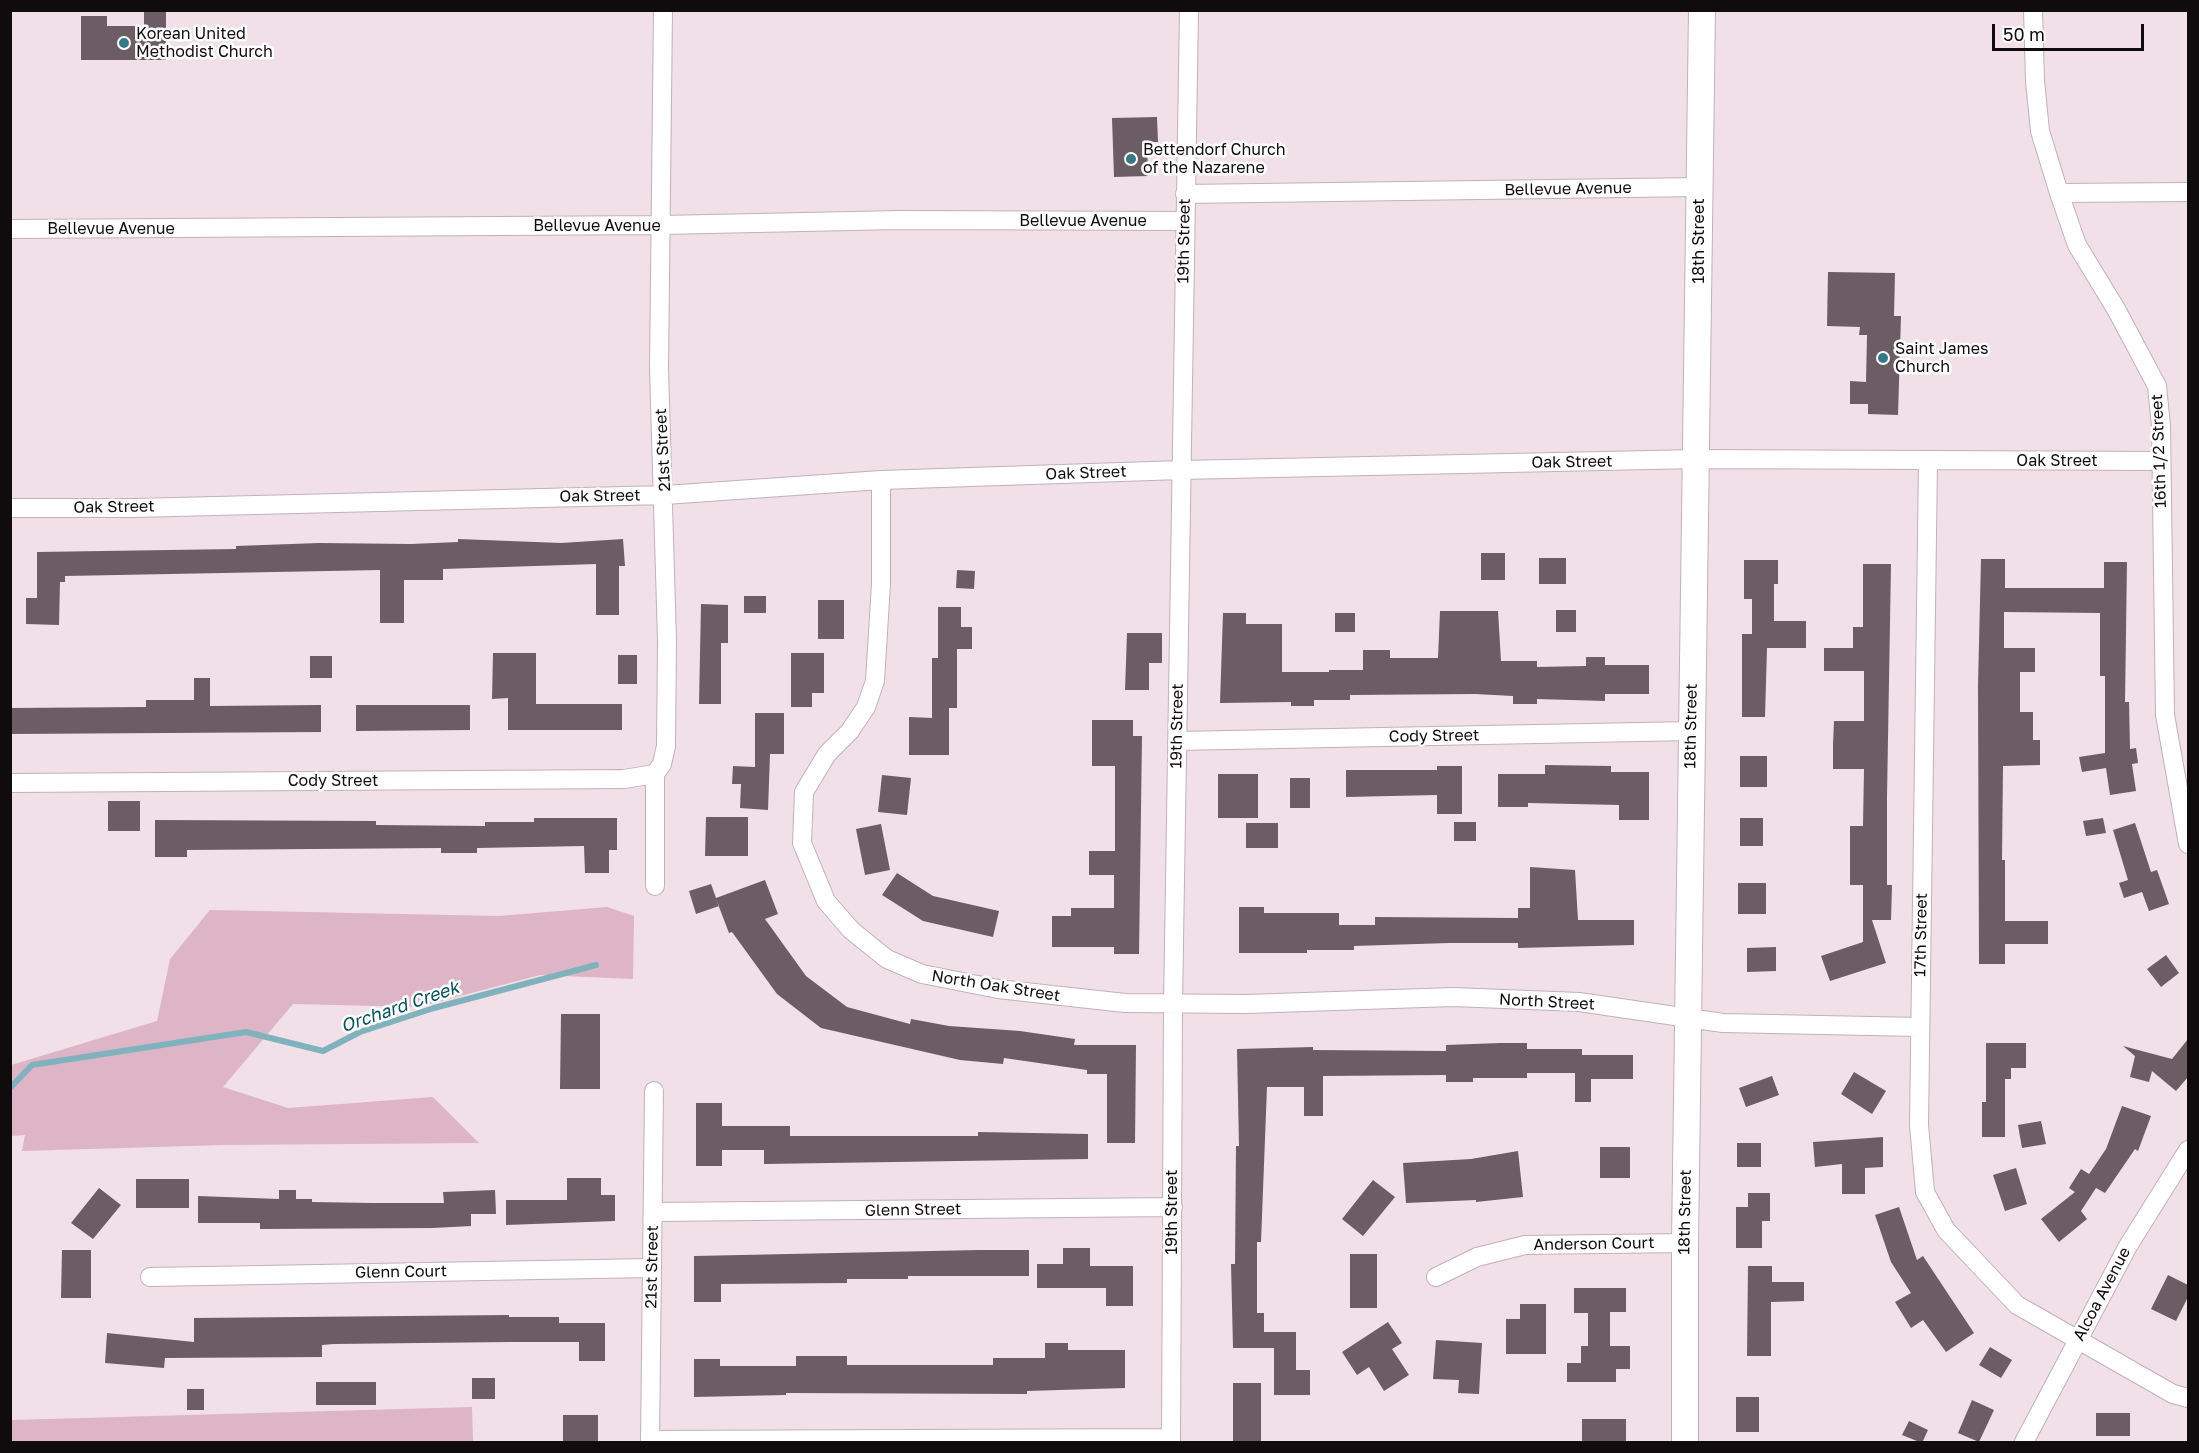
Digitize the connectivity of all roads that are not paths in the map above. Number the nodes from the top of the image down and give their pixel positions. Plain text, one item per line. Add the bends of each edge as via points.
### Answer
1 (663, 10) edge
2 (1189, 10) edge
3 (1702, 10) edge
4 (2033, 10) edge
5 (1700, 187) junction
6 (2188, 192) edge
7 (1185, 194) junction
8 (2059, 194) junction
9 (1184, 221) junction
10 (662, 225) junction
11 (10, 230) edge
12 (1698, 459) junction
13 (1928, 461) junction
14 (2161, 461) junction
15 (1181, 470) junction
16 (881, 480) junction
17 (665, 495) junction
18 (10, 508) edge
19 (1691, 731) junction
20 (1177, 741) junction
21 (655, 774) junction
22 (10, 783) edge
23 (2188, 844) edge
24 (655, 886) dead end
25 (1173, 1005) junction
26 (1688, 1016) junction
27 (1920, 1027) junction
28 (654, 1091) dead end
29 (2188, 1150) edge
30 (1173, 1207) junction
31 (653, 1212) junction
32 (1685, 1244) junction
33 (651, 1268) junction
34 (150, 1276) dead end
35 (1436, 1277) dead end
36 (2078, 1339) junction
37 (2188, 1398) edge
38 (1172, 1440) edge
39 (650, 1442) edge
40 (1685, 1443) edge
41 (2024, 1443) edge

1 - 10 street, 21st Street
2 - 7 street, 19th Street
3 - 5 street, 18th Street
4 - 8 street, 16th 1/2 Street via 2040,131
5 - 7 street, Bellevue Avenue
5 - 12 street, 18th Street
6 - 8 street
7 - 9 street, 19th Street
8 - 14 street, 16th 1/2 Street via 2077,245 2157,386
9 - 10 street, Bellevue Avenue via 899,220
9 - 15 street, 19th Street
10 - 11 street, Bellevue Avenue
10 - 17 street, 21st Street via 659,368
12 - 13 street, Oak Street
12 - 15 street, Oak Street
12 - 19 street, 18th Street
13 - 14 street, Oak Street
13 - 27 street, 17th Street
14 - 23 street, 16th 1/2 Street via 2165,715
15 - 16 street, Oak Street
15 - 20 street, 19th Street
16 - 17 street, Oak Street
16 - 25 street, North Oak Street via 881,584 875,681 866,707 850,731 827,754 804,792 802,843 826,901 852,930 887,959 922,974 998,989
17 - 18 street, Oak Street
17 - 21 street, 21st Street via 666,746
19 - 20 street, Cody Street
19 - 26 street, 18th Street
20 - 25 street, 19th Street
21 - 22 street, Cody Street via 624,779
21 - 24 street, 21st Street
25 - 26 street, North Street via 1454,997 1579,1002
25 - 30 street, 19th Street
26 - 27 street, North Street via 1723,1023
26 - 32 street, 18th Street
27 - 36 street, 17th Street via 1919,1125 1925,1192 1946,1230 2017,1305
28 - 31 street, 21st Street
29 - 36 street, Alcoa Avenue via 2128,1245
30 - 31 street, Glenn Street
30 - 38 street, 19th Street
31 - 33 street, 21st Street
32 - 35 street, Anderson Court via 1526,1245 1477,1257
32 - 40 street, 18th Street
33 - 34 street, Glenn Court
33 - 39 street, 21st Street
36 - 37 street, 17th Street via 2173,1394
36 - 41 street, Alcoa Avenue
38 - 39 street

